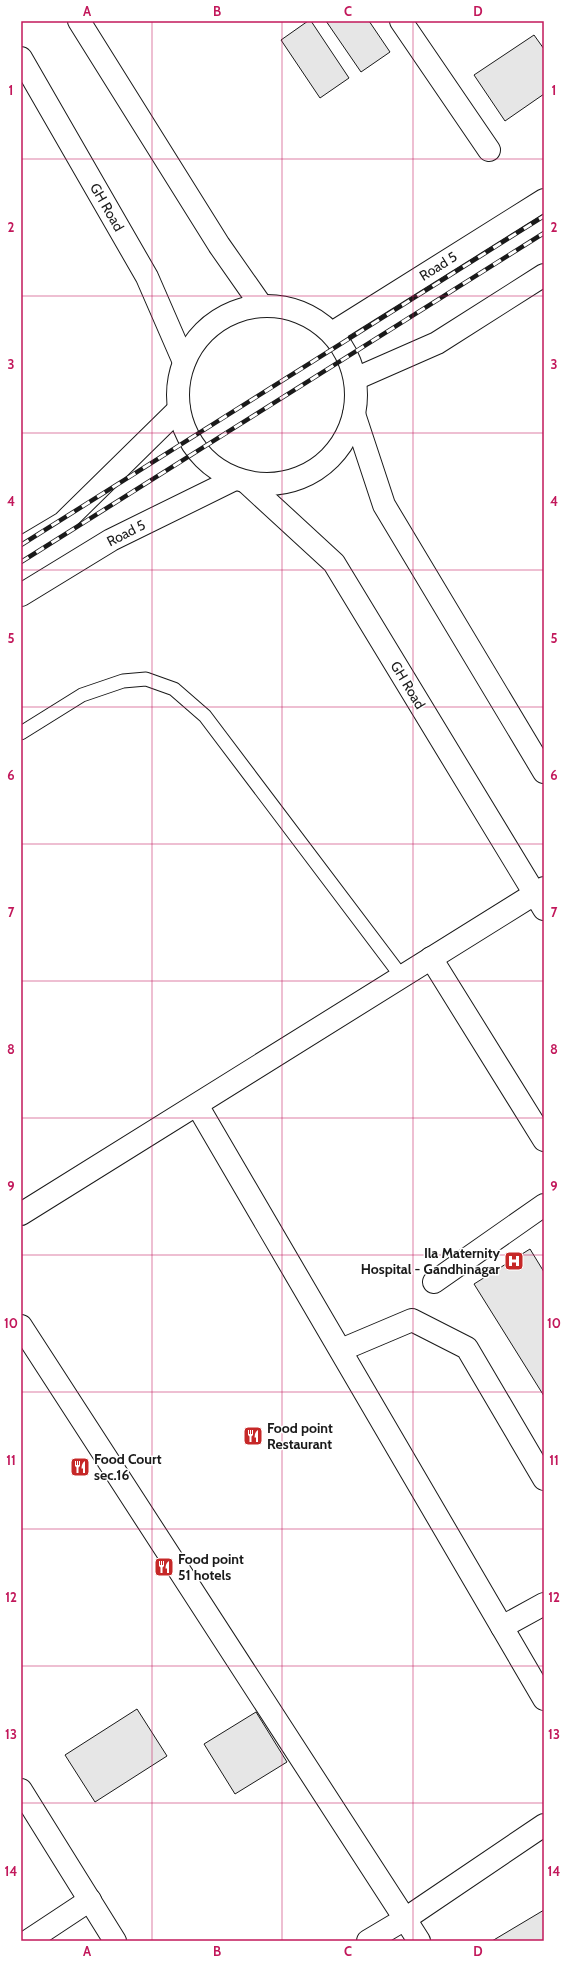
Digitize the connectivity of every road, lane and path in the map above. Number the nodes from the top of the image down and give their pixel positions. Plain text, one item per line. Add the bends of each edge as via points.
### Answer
1 (78, 21) edge
2 (402, 21) edge
3 (21, 58) edge
4 (489, 150) dead end
5 (544, 200) edge
6 (544, 275) edge
7 (261, 305) junction
8 (332, 332) junction
9 (184, 362) junction
10 (355, 379) junction
11 (179, 409) junction
12 (354, 414) junction
13 (240, 481) junction
14 (21, 548) edge
15 (21, 595) edge
16 (21, 733) edge
17 (544, 772) edge
18 (541, 897) edge
19 (432, 958) junction
20 (402, 977) junction
21 (197, 1105) junction
22 (544, 1140) edge
23 (544, 1205) edge
24 (21, 1214) edge
25 (434, 1282) dead end
26 (21, 1326) edge
27 (341, 1350) junction
28 (544, 1479) edge
29 (544, 1604) edge
30 (502, 1627) junction
31 (544, 1699) edge
32 (21, 1790) edge
33 (544, 1825) edge
34 (90, 1900) junction
35 (405, 1919) junction
36 (28, 1941) edge
37 (115, 1941) edge
38 (368, 1941) edge
39 (419, 1941) edge

1 - 7 street via 219,245
2 - 4 street
3 - 9 street, GH Road via 147,277
5 - 8 street, Road 5
6 - 10 street via 437,343
7 - 8 street via 287,307 311,317
7 - 9 street via 237,310 215,322 196,340
8 - 10 street via 347,354
9 - 11 street via 178,385
10 - 12 street via 357,396
11 - 13 street via 186,432 197,451 214,468
11 - 14 street via 63,523
12 - 13 street via 344,441 326,462 302,477 274,484
12 - 17 street via 384,505
13 - 15 street, Road 5 via 111,540
13 - 18 street, GH Road via 334,563
16 - 20 lane via 82,695 123,681 146,680 174,689 205,716
18 - 19 street
19 - 20 street
19 - 22 street
20 - 21 street
21 - 24 street
21 - 27 street
23 - 25 street
26 - 35 street
27 - 28 street via 412,1320 467,1348
27 - 30 street
29 - 30 street
30 - 31 street
32 - 34 street
33 - 35 street
34 - 36 street
34 - 37 street
35 - 38 street
35 - 39 street

